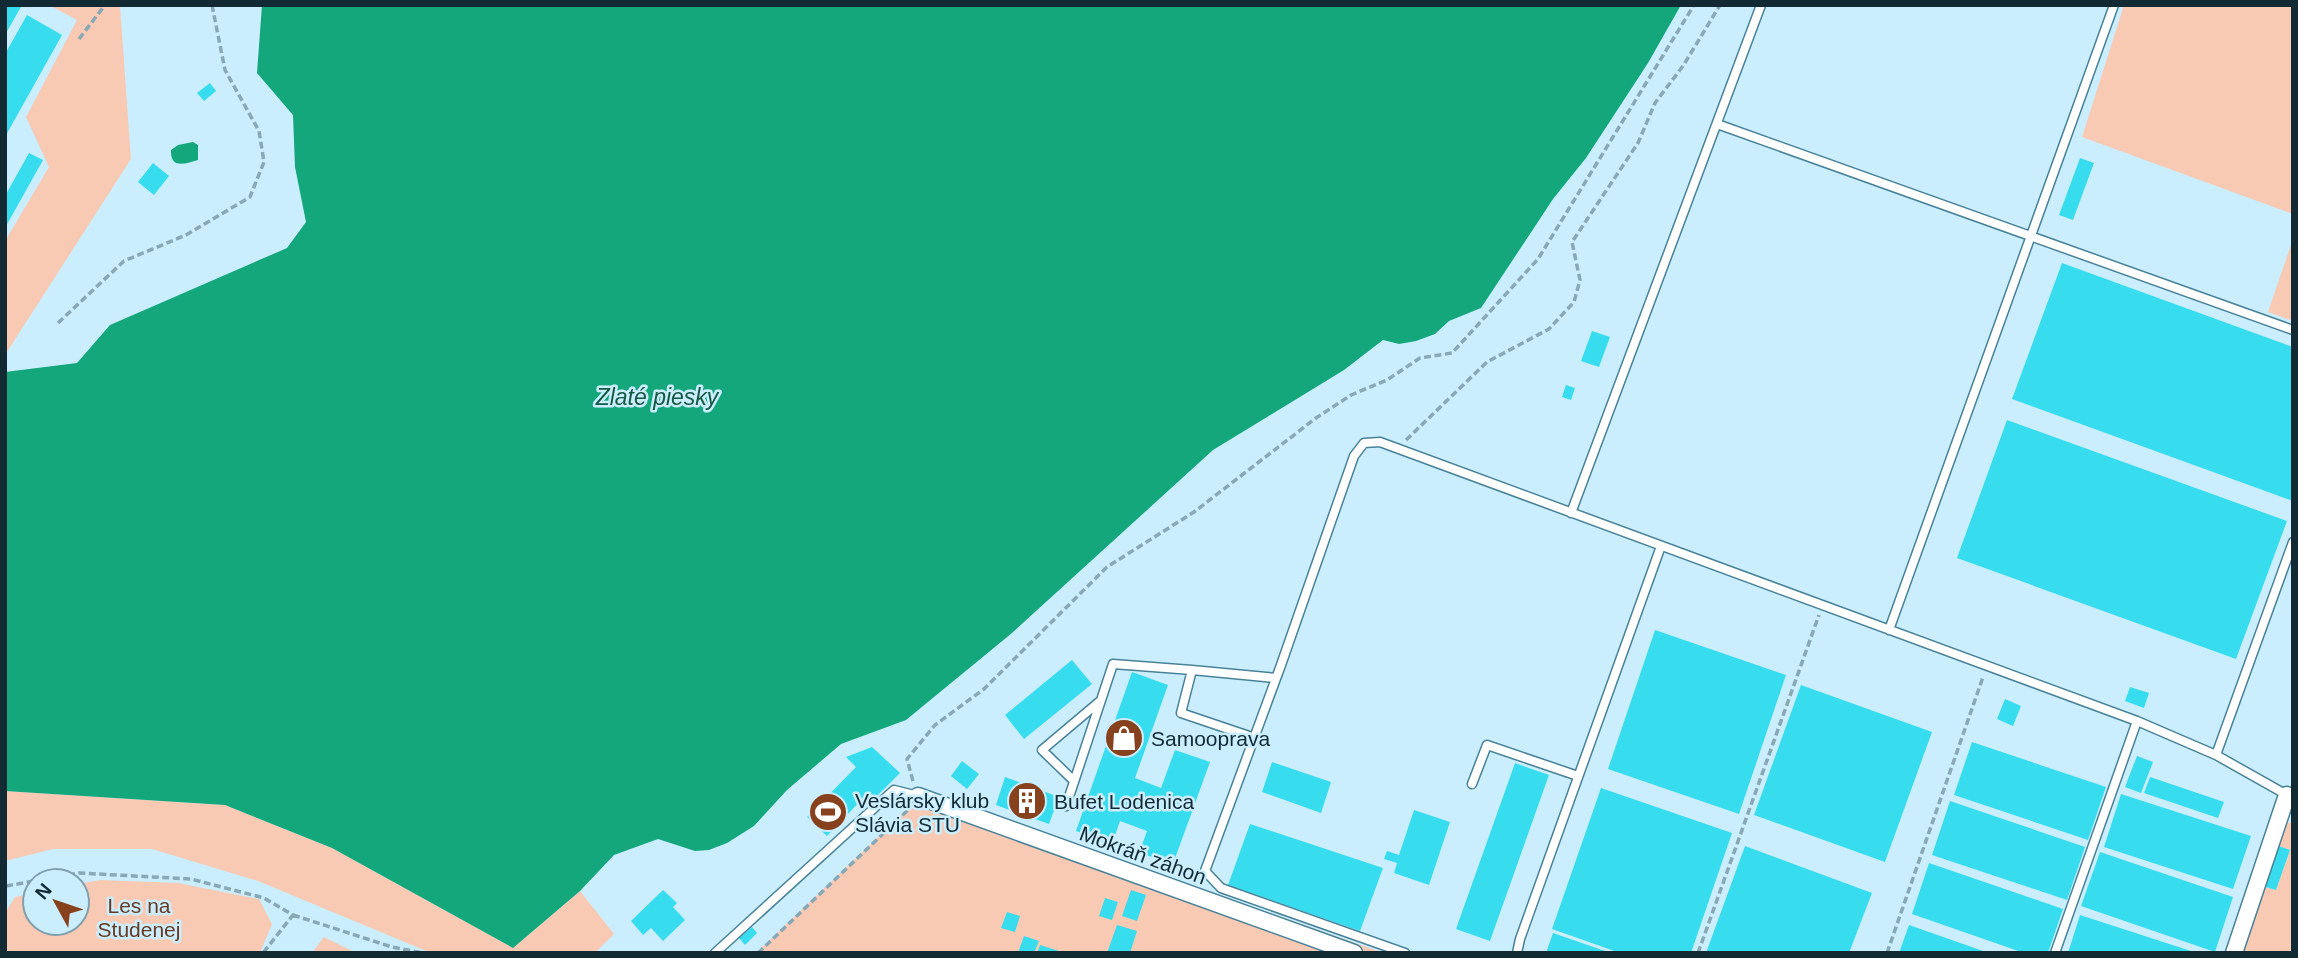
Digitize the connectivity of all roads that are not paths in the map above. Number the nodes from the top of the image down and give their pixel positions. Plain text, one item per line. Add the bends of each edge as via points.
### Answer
1 (1761, 5) edge
2 (2113, 5) edge
3 (1717, 124) junction
4 (2031, 235) junction
5 (2293, 330) edge
6 (1571, 513) junction
7 (2293, 542) edge
8 (1661, 546) junction
9 (1889, 630) junction
10 (1192, 670) junction
11 (1276, 678) junction
12 (1101, 700) junction
13 (2137, 721) junction
14 (1255, 738) junction
15 (2216, 755) junction
16 (1578, 776) junction
17 (1074, 781) junction
18 (1472, 784) dead end
19 (918, 796) joint
20 (2290, 797) edge
21 (1066, 806) dead end
22 (715, 953) edge
23 (1354, 953) edge
24 (1405, 953) edge
25 (1517, 953) edge
26 (2055, 953) edge
27 (2234, 953) edge

1 - 3 lane
2 - 4 lane
3 - 4 lane
3 - 6 lane
4 - 5 lane
4 - 9 lane
6 - 8 lane
6 - 11 lane via 1380,442 1364,443 1354,456
7 - 15 lane
8 - 9 lane
8 - 16 lane
9 - 13 lane
10 - 11 lane
10 - 12 lane via 1113,664
10 - 14 lane via 1181,713
11 - 14 lane
12 - 17 lane
12 - 17 lane via 1042,750
13 - 15 lane
13 - 26 lane
14 - 24 lane via 1205,871 1220,888
15 - 20 lane
16 - 18 lane via 1487,745
16 - 25 lane
17 - 21 lane
19 - 22 lane via 894,790
19 - 23 street, Mokráň záhon
20 - 27 street

